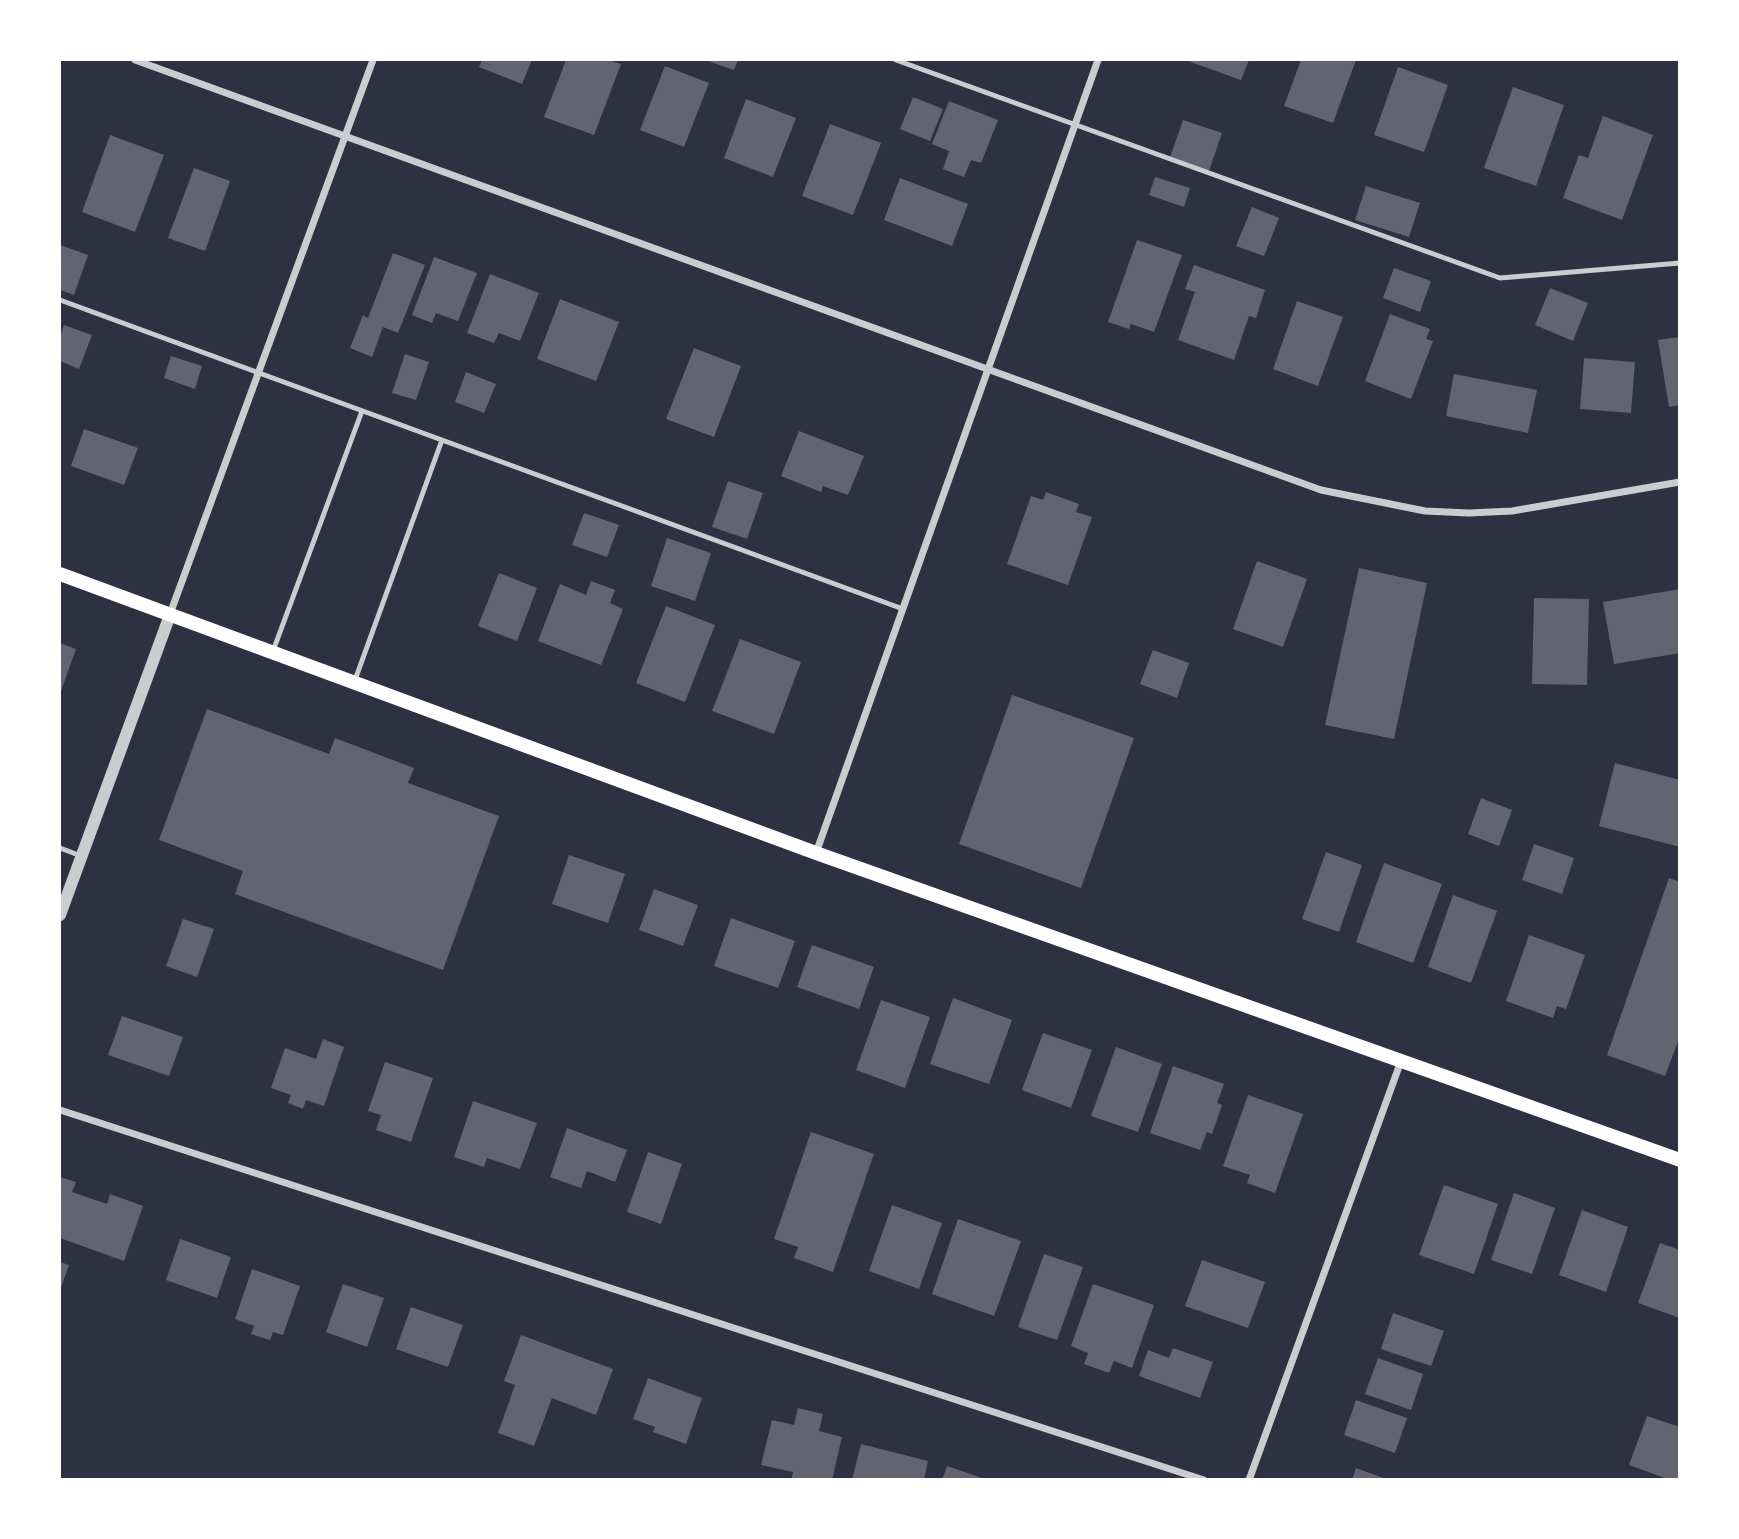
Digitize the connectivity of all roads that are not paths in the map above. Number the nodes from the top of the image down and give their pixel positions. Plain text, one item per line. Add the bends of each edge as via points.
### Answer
1 (135, 60) edge
2 (373, 60) edge
3 (896, 60) edge
4 (1098, 60) edge
5 (1074, 125) junction
6 (345, 136) junction
7 (1679, 262) edge
8 (60, 300) edge
9 (988, 371) junction
10 (259, 373) junction
11 (362, 411) junction
12 (442, 440) junction
13 (1679, 482) edge
14 (60, 574) edge
15 (903, 609) junction
16 (170, 615) junction
17 (273, 651) junction
18 (355, 681) junction
19 (60, 848) edge
20 (816, 853) junction
21 (81, 856) junction
22 (60, 915) edge
23 (1401, 1061) junction
24 (60, 1110) edge
25 (1679, 1160) edge
26 (1204, 1479) edge
27 (1249, 1479) edge

1 - 6 street
2 - 6 street
3 - 5 lane
4 - 5 street
5 - 7 lane via 1500,278
5 - 9 street
6 - 9 street
6 - 10 street
8 - 10 lane
9 - 13 street via 1321,490 1376,504 1425,511 1512,511
9 - 15 street
10 - 11 lane
10 - 16 street
11 - 12 lane
11 - 17 lane
12 - 15 lane
12 - 18 lane
14 - 16 main road
15 - 20 street
16 - 17 main road
16 - 21 street
17 - 18 main road
18 - 20 main road
19 - 21 lane
20 - 23 main road
21 - 22 street
23 - 25 main road
23 - 27 street
24 - 26 street

